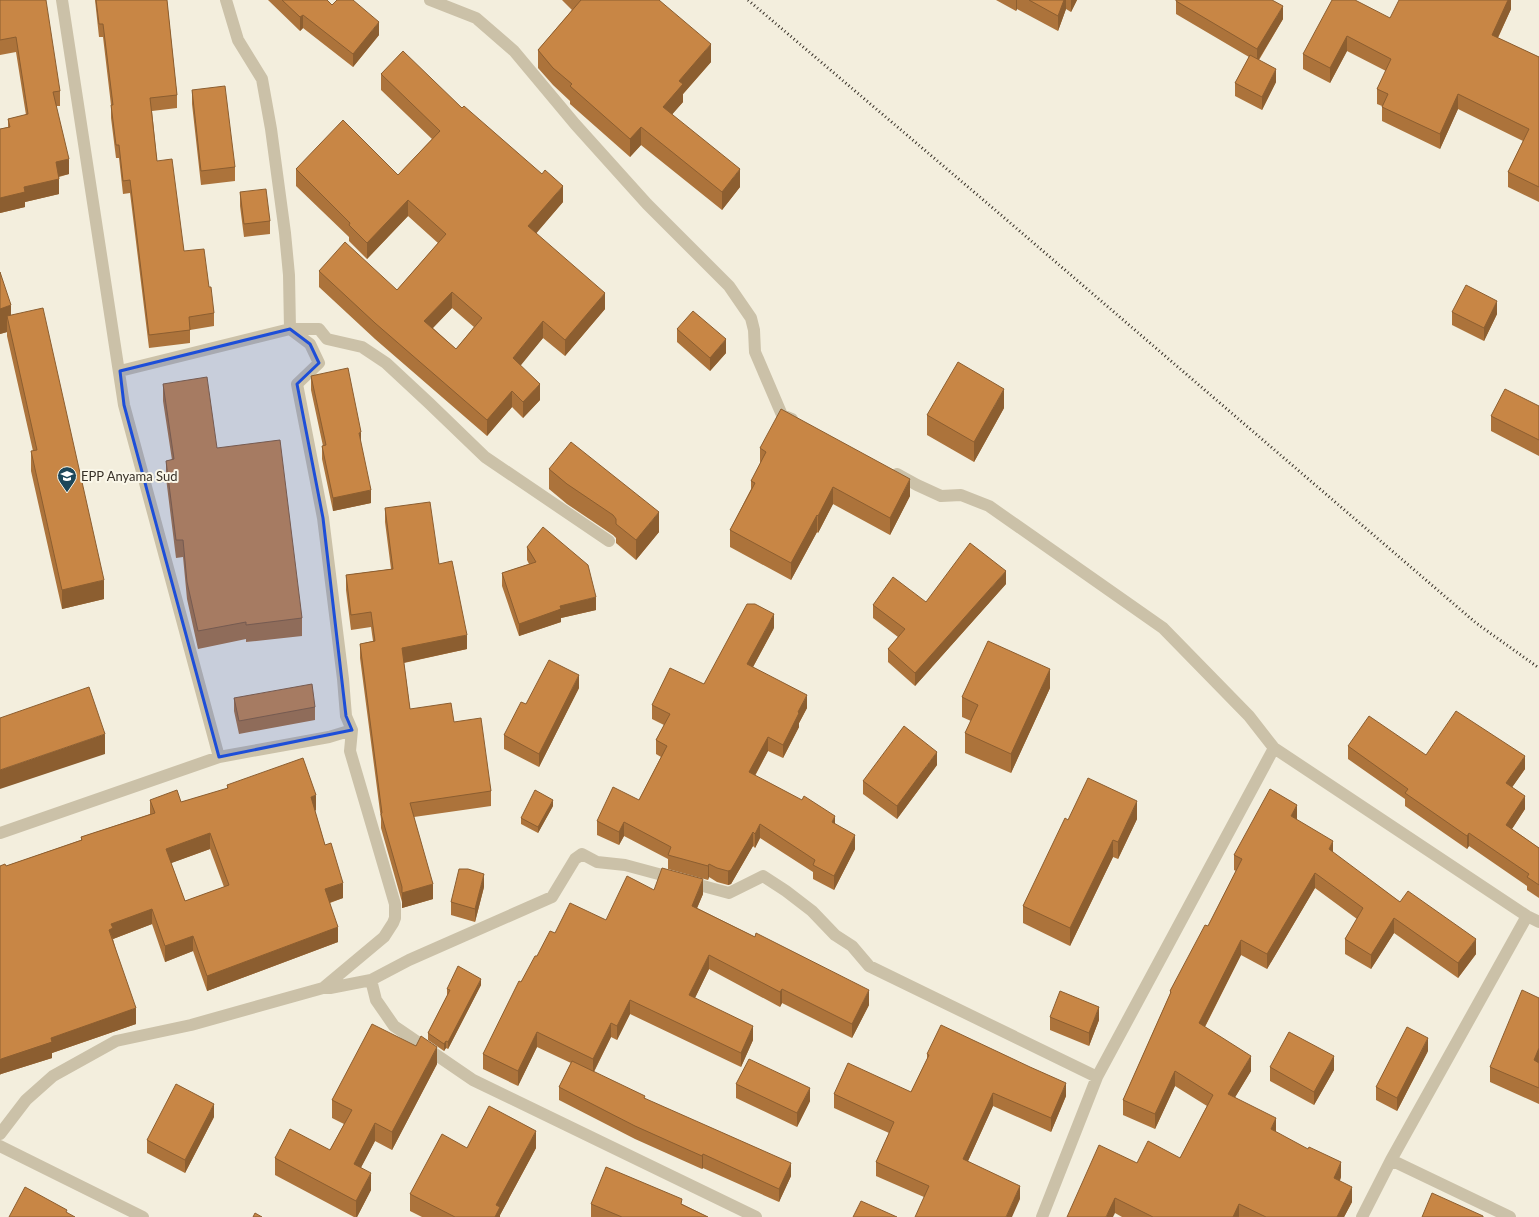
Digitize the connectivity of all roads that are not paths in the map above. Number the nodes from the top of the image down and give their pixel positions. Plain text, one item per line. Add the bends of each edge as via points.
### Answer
1 (62, 0) edge
2 (226, 0) edge
3 (430, 0) edge
4 (290, 329) junction
5 (120, 371) junction
6 (800, 423) edge
7 (889, 470) edge
8 (609, 541) dead end
9 (352, 730) junction
10 (1274, 748) junction
11 (219, 757) junction
12 (0, 833) edge
13 (1527, 916) junction
14 (1539, 922) edge
15 (371, 980) junction
16 (323, 988) junction
17 (1097, 1077) junction
18 (0, 1134) edge
19 (0, 1146) edge
20 (1391, 1160) junction
21 (142, 1217) edge
22 (756, 1217) edge
23 (1042, 1217) edge
24 (1362, 1217) edge
25 (1510, 1217) edge

1 - 5 street
2 - 4 street via 238,40 262,79 285,233
3 - 6 street via 476,18 514,51 642,198 729,286 751,318 755,352 782,415
4 - 5 street
4 - 8 street via 319,329 327,339 362,347 386,363 485,458
4 - 9 street via 310,344 319,363 297,384 323,518 344,679 346,716
5 - 11 street via 124,405
7 - 10 street via 942,496 961,495 989,506 1163,628 1249,716
9 - 11 street via 329,737
9 - 16 street via 350,751 395,904 394,918 384,937
10 - 13 street
10 - 17 street
11 - 12 street
13 - 14 street
13 - 20 street
15 - 16 street
15 - 17 street via 409,960 552,897 575,859 582,854 597,862 625,865 729,894 763,876 812,911 835,935 852,946 869,966
15 - 22 street via 376,1000 394,1026 473,1080
16 - 18 street via 191,1025 116,1041 53,1076 26,1100
17 - 23 street
19 - 21 street
20 - 24 street
20 - 25 street

